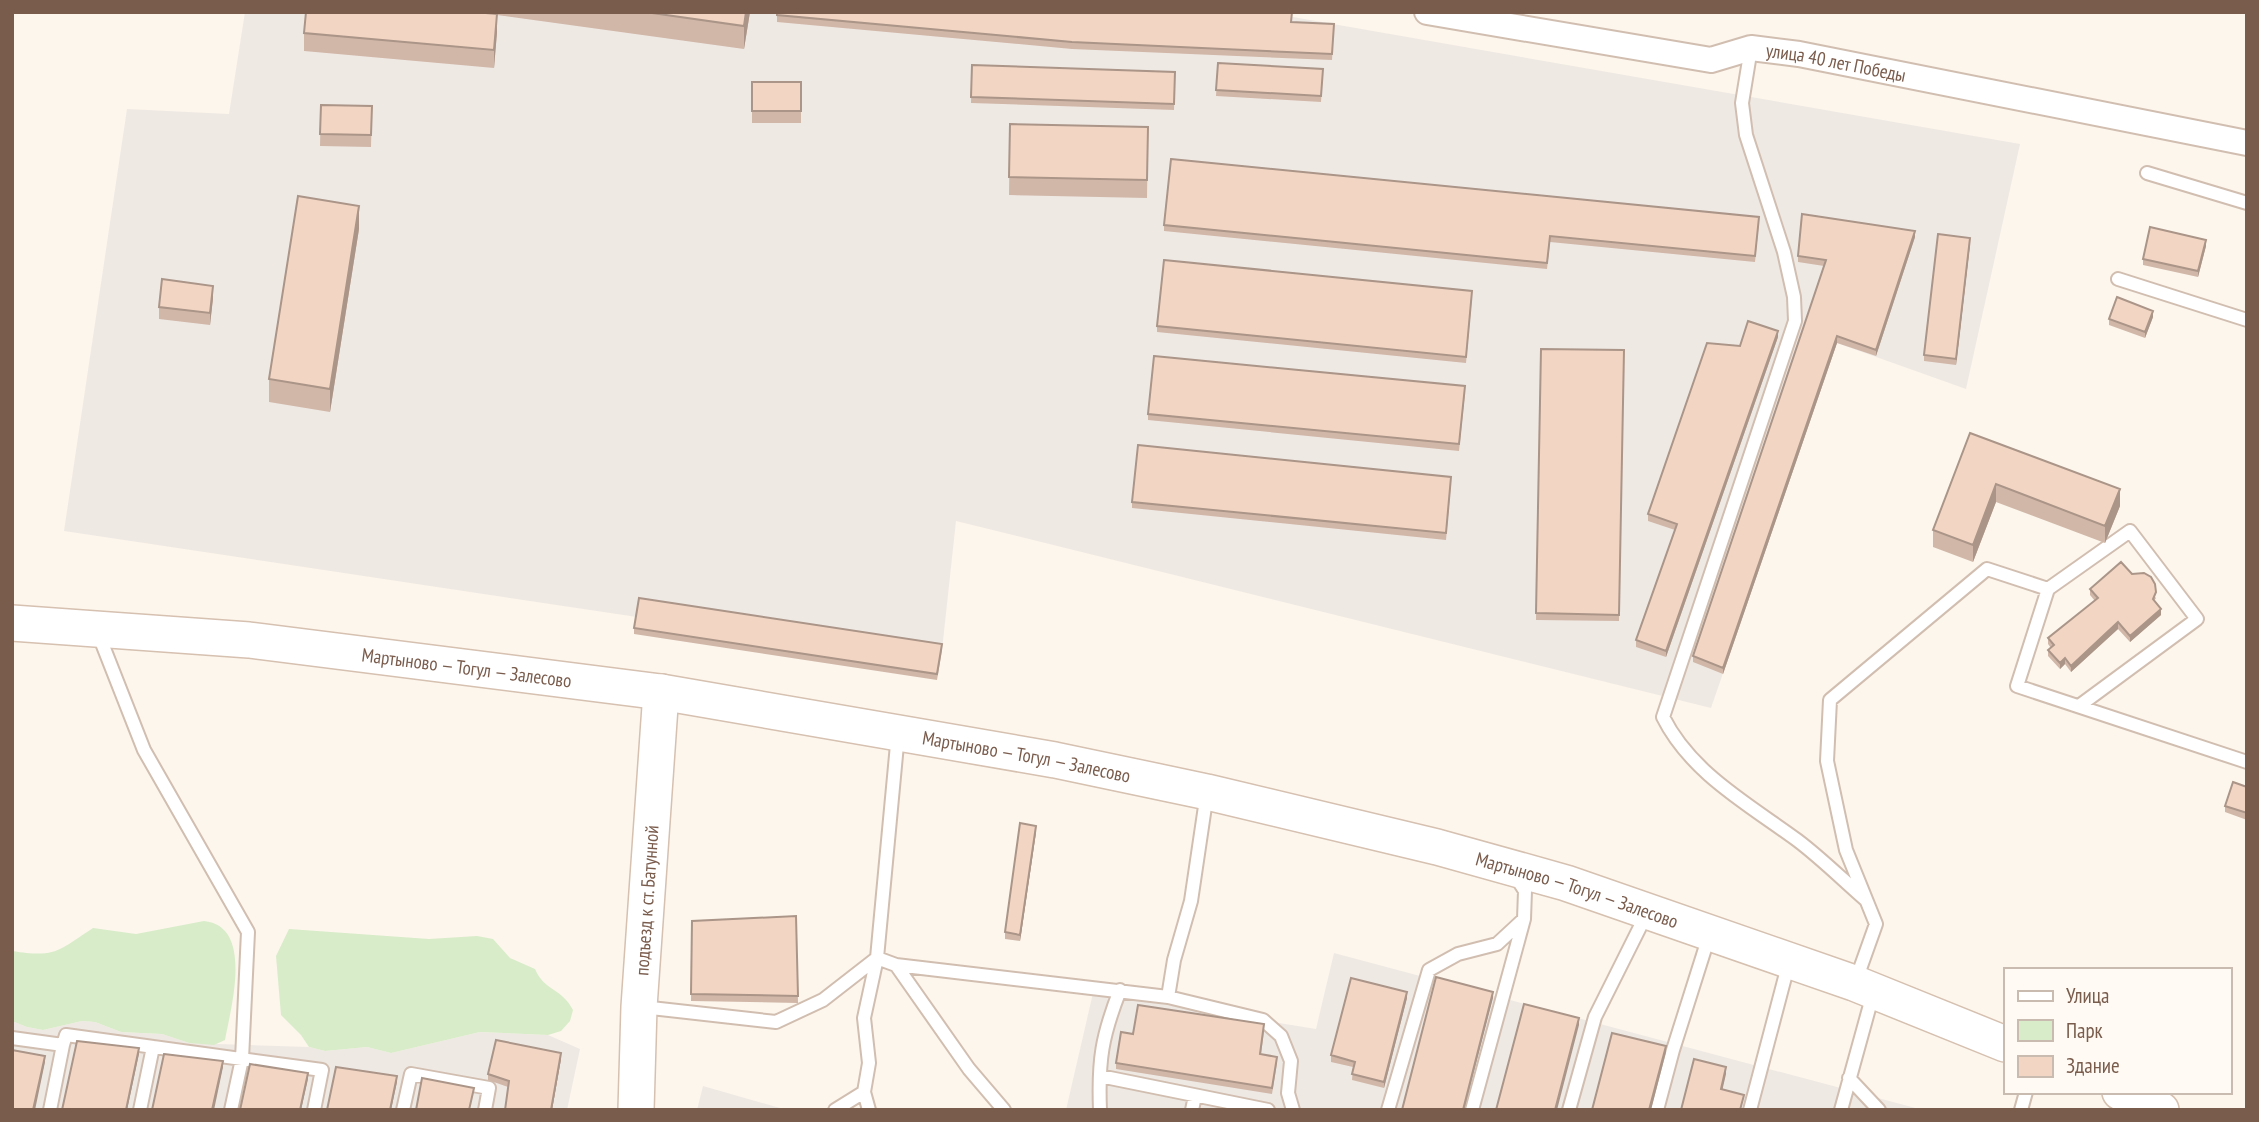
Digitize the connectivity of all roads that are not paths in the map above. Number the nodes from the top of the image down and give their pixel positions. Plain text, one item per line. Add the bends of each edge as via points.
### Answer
1 (1427, 12) edge
2 (1751, 48) junction
3 (2247, 144) edge
4 (2147, 173) dead end
5 (2247, 204) edge
6 (2118, 279) dead end
7 (2247, 320) edge
8 (2048, 589) junction
9 (12, 623) edge
10 (96, 629) junction
11 (661, 692) junction
12 (2079, 706) junction
13 (899, 732) junction
14 (2247, 762) edge
15 (1207, 792) junction
16 (1510, 868) junction
17 (1866, 900) junction
18 (1648, 912) junction
19 (1524, 919) junction
20 (1710, 933) junction
21 (877, 958) junction
22 (1789, 961) junction
23 (896, 965) junction
24 (1864, 987) junction
25 (1120, 990) junction
26 (1168, 997) junction
27 (639, 1007) junction
28 (12, 1038) edge
29 (2004, 1044) edge
30 (64, 1045) junction
31 (153, 1047) junction
32 (242, 1059) junction
33 (1100, 1076) junction
34 (1849, 1078) junction
35 (864, 1092) junction
36 (1195, 1096) junction
37 (50, 1110) edge
38 (140, 1110) edge
39 (231, 1110) edge
40 (314, 1110) edge
41 (403, 1110) edge
42 (485, 1110) edge
43 (636, 1110) edge
44 (835, 1110) edge
45 (869, 1110) edge
46 (1004, 1110) edge
47 (1100, 1110) edge
48 (1192, 1110) edge
49 (1268, 1110) edge
50 (1293, 1110) edge
51 (1388, 1110) edge
52 (1472, 1110) edge
53 (1569, 1110) edge
54 (1657, 1110) edge
55 (1750, 1110) edge
56 (1841, 1110) edge
57 (1879, 1110) edge

1 - 2 street, улица 40 лет Победы via 1711,60
2 - 3 street, улица 40 лет Победы
2 - 17 lane via 1742,103 1746,135 1784,252 1796,321 1663,717 1674,738 1730,793 1799,841
4 - 5 lane
6 - 7 lane
8 - 12 lane via 2017,686
8 - 12 lane via 2130,531 2197,619
8 - 17 lane via 1987,569 1830,700 1827,761 1846,849
9 - 10 street, Мартыново — Тогул — Залесово
10 - 11 street, Мартыново — Тогул — Залесово via 249,640
10 - 32 lane via 144,750 248,932
11 - 13 street, Мартыново — Тогул — Залесово
11 - 27 street, подъезд к ст. Батунной
12 - 14 lane
13 - 15 street, Мартыново — Тогул — Залесово
13 - 21 lane
15 - 16 street, Мартыново — Тогул — Залесово
15 - 26 lane via 1191,901
16 - 18 street, Мартыново — Тогул — Залесово
16 - 19 lane via 1525,891
17 - 24 lane via 1876,924
18 - 20 street, Мартыново — Тогул — Залесово
18 - 53 lane via 1595,1017
19 - 51 lane via 1497,944 1458,954 1429,970
19 - 52 lane
20 - 22 street, Мартыново — Тогул — Залесово
20 - 54 lane
21 - 23 lane
21 - 27 lane via 823,1000 776,1022
21 - 35 lane via 864,1018 869,1063
22 - 24 street, Мартыново — Тогул — Залесово
22 - 55 lane
23 - 25 lane
23 - 46 lane via 969,1069
24 - 29 street, Мартыново — Тогул — Залесово
24 - 34 lane
25 - 26 lane
25 - 33 lane via 1106,1027
26 - 50 lane via 1263,1020 1281,1035 1291,1061 1287,1093
27 - 43 street, подъезд к ст. Батунной
28 - 30 lane
30 - 31 lane via 66,1035
30 - 37 lane
31 - 32 lane
31 - 38 lane
32 - 39 lane
32 - 40 lane via 322,1070
33 - 36 lane
33 - 47 lane
34 - 56 lane
34 - 57 lane
35 - 44 lane
35 - 45 lane
36 - 48 lane
36 - 49 lane
41 - 42 lane via 411,1074 489,1088

